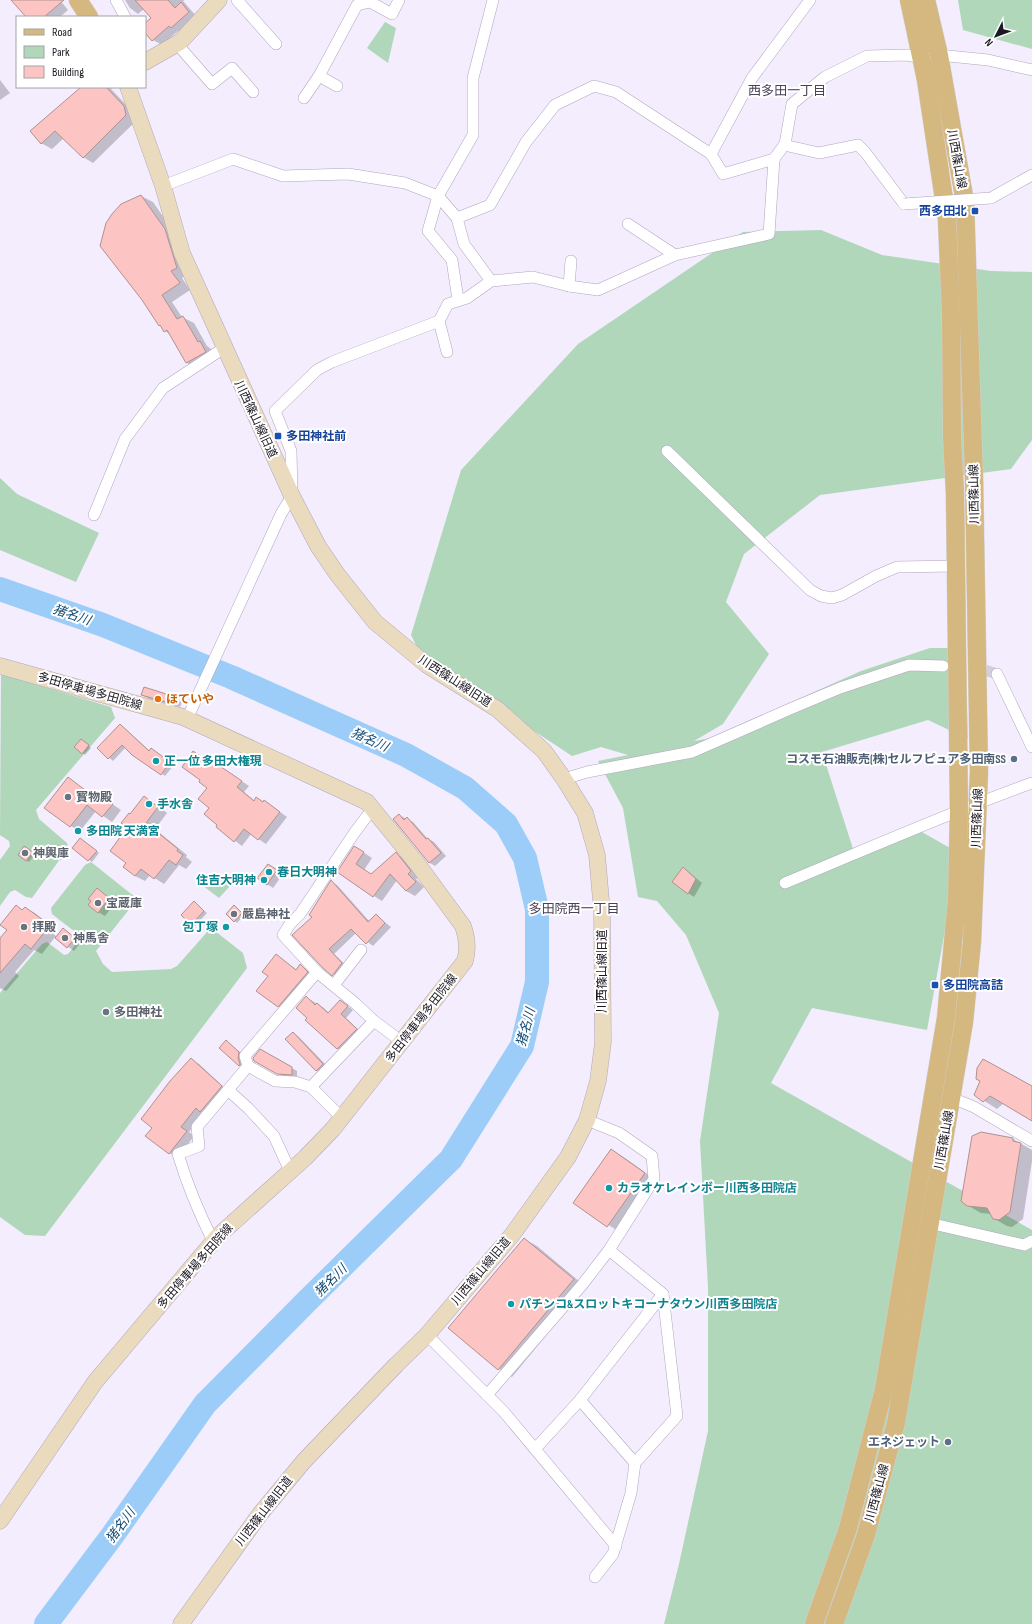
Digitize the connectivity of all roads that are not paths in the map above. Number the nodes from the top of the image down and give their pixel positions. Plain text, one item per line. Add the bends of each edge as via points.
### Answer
1 (78, 0) edge
2 (116, 0) edge
3 (219, 0) edge
4 (236, 0) edge
5 (399, 0) edge
6 (493, 0) edge
7 (810, 0) edge
8 (909, 0) edge
9 (926, 0) edge
10 (88, 16) edge
11 (124, 16) edge
12 (177, 44) junction
13 (276, 44) dead end
14 (931, 57) junction
15 (146, 60) edge
16 (1032, 70) edge
17 (319, 76) junction
18 (338, 86) dead end
19 (128, 88) edge
20 (253, 92) dead end
21 (304, 98) dead end
22 (784, 145) junction
23 (711, 154) junction
24 (774, 159) junction
25 (1032, 175) edge
26 (163, 186) junction
27 (438, 196) junction
28 (456, 218) junction
29 (628, 224) dead end
30 (675, 255) junction
31 (572, 261) dead end
32 (491, 281) junction
33 (569, 286) junction
34 (458, 300) junction
35 (439, 321) junction
36 (224, 348) junction
37 (447, 352) dead end
38 (667, 451) dead end
39 (292, 496) junction
40 (94, 515) dead end
41 (956, 566) junction
42 (0, 666) edge
43 (943, 666) tunnel mouth
44 (997, 674) dead end
45 (187, 719) junction
46 (1032, 747) edge
47 (564, 779) junction
48 (1032, 783) edge
49 (978, 802) junction
50 (373, 808) junction
51 (959, 810) junction
52 (785, 883) dead end
53 (361, 950) dead end
54 (317, 972) junction
55 (334, 985) junction
56 (374, 1022) junction
57 (402, 1042) junction
58 (248, 1066) junction
59 (311, 1088) junction
60 (228, 1090) junction
61 (952, 1098) junction
62 (342, 1118) junction
63 (587, 1120) junction
64 (1032, 1141) edge
65 (290, 1171) junction
66 (929, 1223) junction
67 (213, 1241) junction
68 (1032, 1241) edge
69 (609, 1250) junction
70 (663, 1294) junction
71 (427, 1335) junction
72 (487, 1395) junction
73 (580, 1400) junction
74 (535, 1449) junction
75 (635, 1463) junction
76 (0, 1521) edge
77 (616, 1546) junction
78 (595, 1577) dead end
79 (181, 1624) edge
80 (814, 1624) edge
81 (834, 1624) edge

1 - 10 main road
2 - 11 street
3 - 12 street
4 - 13 street
5 - 17 street via 392,14 370,2 357,5
6 - 27 street via 473,78 473,135
7 - 23 street via 752,78
8 - 14 main road, 川西篠山線
9 - 14 main road, 川西篠山線
12 - 15 street
12 - 20 street via 212,84 232,68
14 - 16 street via 988,60
14 - 22 street via 867,56 825,77 792,104
14 - 41 main road, 川西篠山線 via 947,219
14 - 49 main road, 川西篠山線 via 965,202 972,428
17 - 18 street
17 - 21 street
19 - 26 street, 川西篠山線旧道
22 - 24 street
22 - 25 street, bridge via 819,153 858,145 866,152 904,204 991,198
23 - 24 street via 723,174
23 - 28 street via 616,92 594,86 555,105 526,142 490,205
24 - 30 street via 769,234
26 - 27 street via 233,159 282,176 348,174 404,183
26 - 36 street, 川西篠山線旧道 via 182,254
27 - 28 street
27 - 34 street via 428,231 452,260
28 - 32 street via 464,244
29 - 30 street
30 - 33 street via 598,290
31 - 33 street
32 - 33 street via 533,277
32 - 34 street via 467,298
34 - 35 street via 448,304
35 - 37 street
35 - 39 street via 317,370 275,411 291,451
36 - 39 street, 川西篠山線旧道
36 - 40 street via 163,388 125,439
38 - 41 street via 810,590 821,596 832,598 842,595 896,568
39 - 45 street via 281,514
39 - 47 street, 川西篠山線旧道 via 325,557 376,622 427,666 497,709 544,751
41 - 51 main road, 川西篠山線
42 - 45 street, 多田停車場多田院線
43 - 47 street via 909,665 840,688 692,752 587,772
44 - 46 street
45 - 50 street, 多田停車場多田院線 via 367,802
47 - 63 street, 川西篠山線旧道 via 585,813 598,855 602,912 603,1042 598,1081
48 - 49 street
49 - 51 street
49 - 61 main road, 川西篠山線 via 972,941 964,1022
50 - 54 street via 283,935
50 - 57 street, 多田停車場多田院線 via 463,926 466,934 465,961
51 - 52 street
51 - 80 main road, 川西篠山線 via 957,899 946,1018 884,1389 848,1528
53 - 55 street
54 - 55 street
54 - 58 street via 245,1056
55 - 56 street
56 - 57 street
56 - 59 street
57 - 62 street, 多田停車場多田院線
58 - 59 street via 275,1081 295,1082
58 - 60 street
59 - 62 street
60 - 65 street via 274,1136
60 - 67 street via 197,1128 199,1146 178,1154 198,1212
61 - 64 street via 974,1107
61 - 66 main road, 川西篠山線
62 - 65 street, 多田停車場多田院線
63 - 69 street via 619,1133 652,1156 654,1179
63 - 71 street, 川西篠山線旧道 via 568,1157 512,1235
65 - 67 street, 多田停車場多田院線
66 - 68 street via 1024,1245
66 - 81 main road, 川西篠山線 via 896,1423 866,1535
67 - 76 street, 多田停車場多田院線 via 95,1382
69 - 70 street
69 - 72 street
70 - 73 street
70 - 75 street via 677,1416
71 - 72 street
71 - 79 street, 川西篠山線旧道 via 304,1461 260,1514
72 - 74 street
73 - 74 street
73 - 75 street
74 - 77 street
75 - 77 street via 631,1493
77 - 78 street via 613,1554

